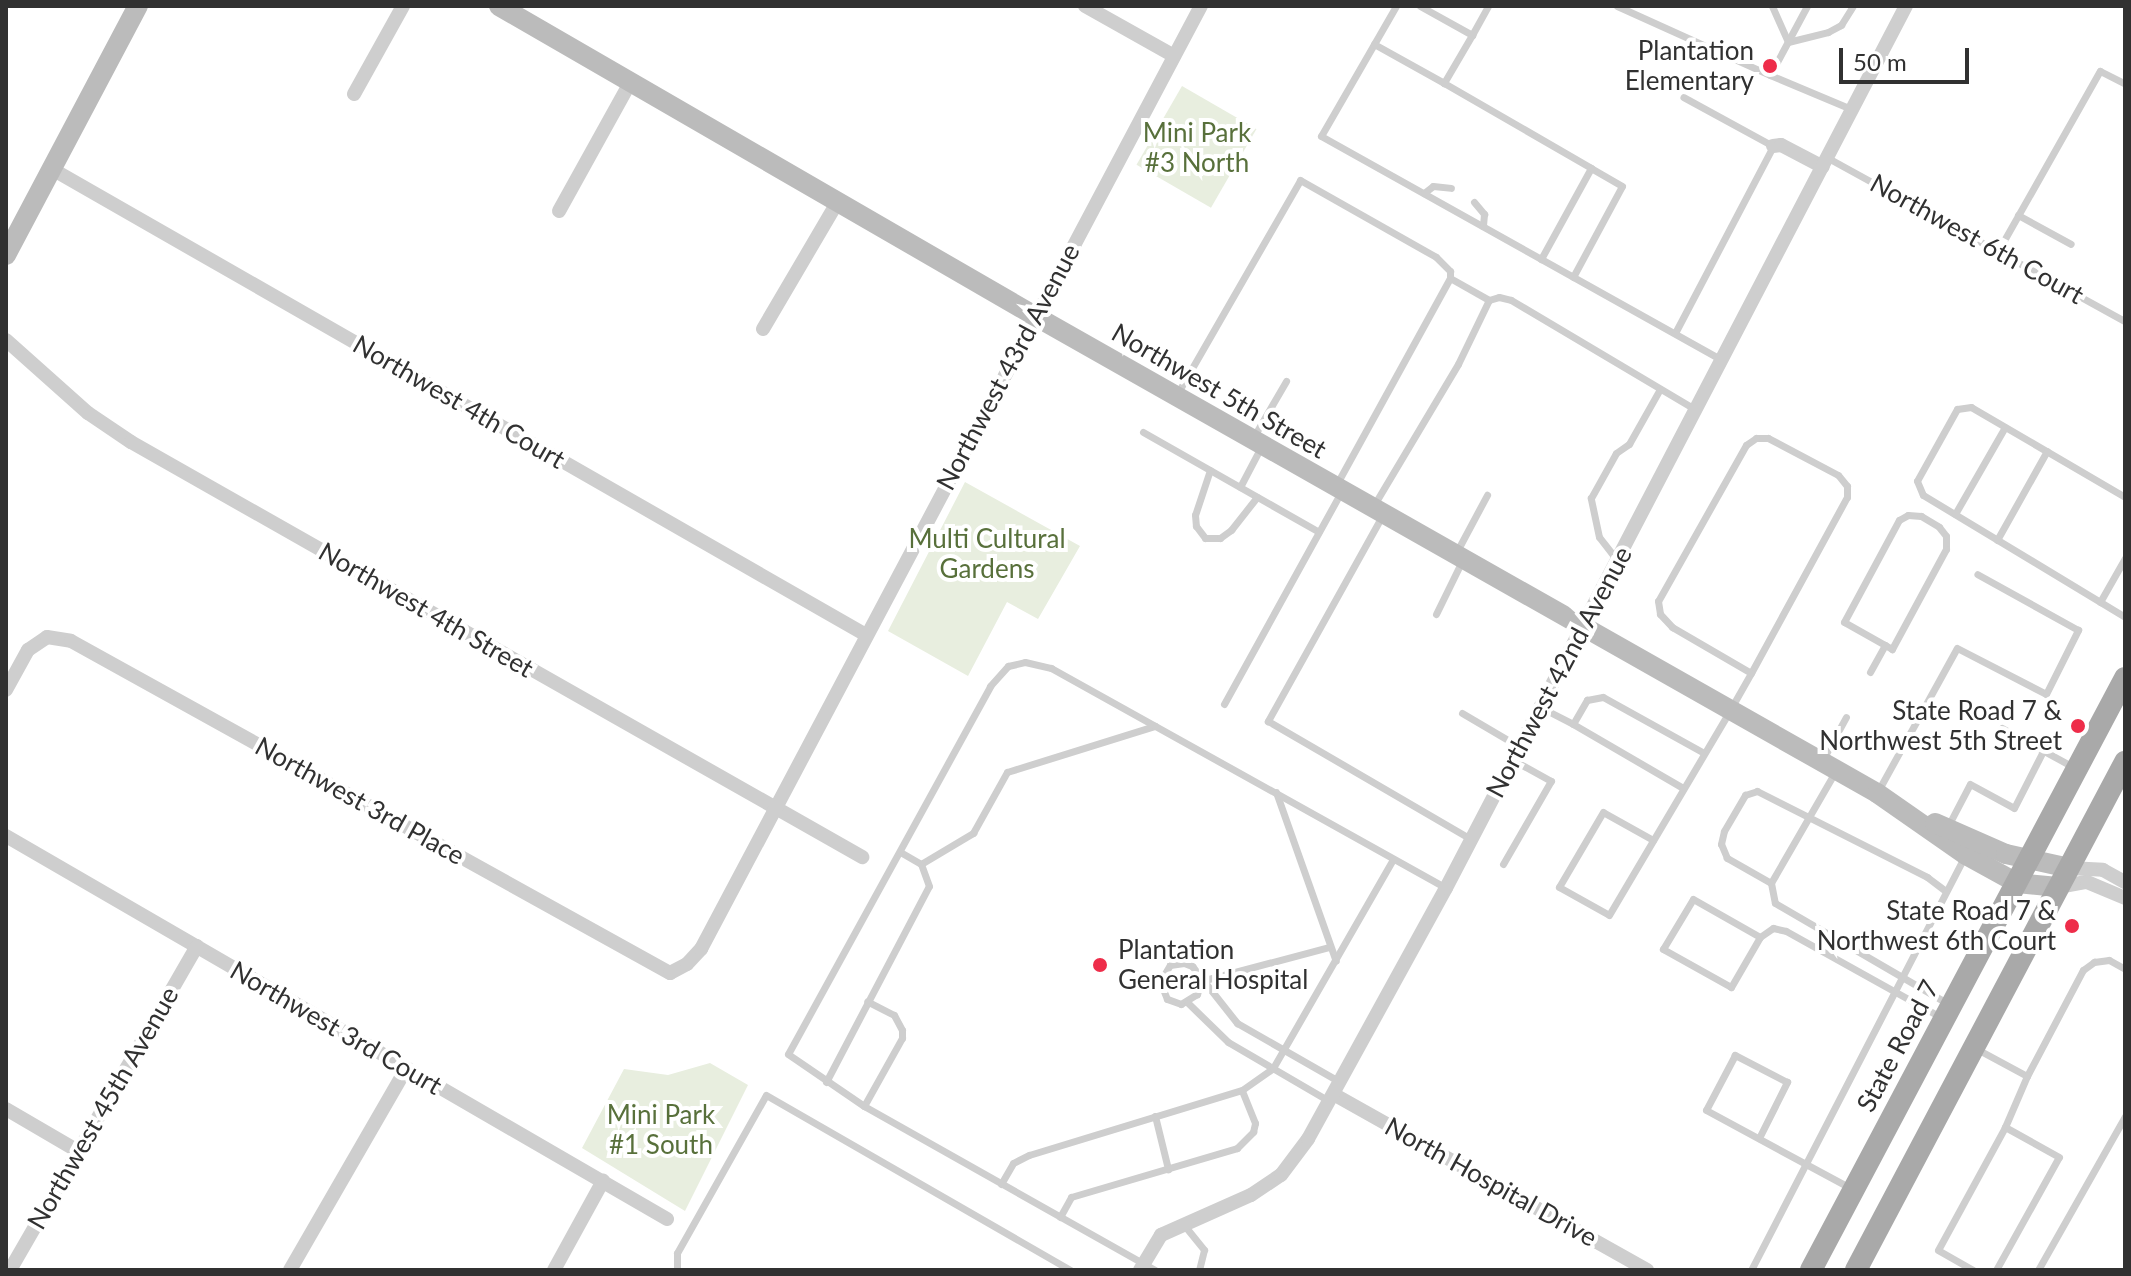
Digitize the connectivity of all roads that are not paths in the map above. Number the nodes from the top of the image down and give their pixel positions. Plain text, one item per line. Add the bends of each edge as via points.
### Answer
1 (138, 6) edge
2 (403, 6) edge
3 (499, 6) edge
4 (1085, 6) edge
5 (1201, 6) edge
6 (1396, 6) edge
7 (1420, 6) edge
8 (1488, 6) edge
9 (1617, 6) edge
10 (1772, 6) edge
11 (1807, 6) edge
12 (1853, 6) edge
13 (1906, 6) edge
14 (1472, 35) junction
15 (1788, 42) junction
16 (1374, 44) junction
17 (1174, 56) junction
18 (1770, 75) junction
19 (631, 81) junction
20 (1444, 83) junction
21 (2125, 84) edge
22 (354, 94) dead end
23 (1683, 97) dead end
24 (1853, 110) junction
25 (1773, 146) junction
26 (1826, 163) junction
27 (1591, 168) junction
28 (52, 169) junction
29 (1451, 188) dead end
30 (1424, 193) junction
31 (838, 201) junction
32 (1474, 202) dead end
33 (559, 211) dead end
34 (2018, 215) junction
35 (1483, 226) junction
36 (2071, 244) dead end
37 (1998, 251) junction
38 (6, 255) edge
39 (1541, 259) junction
40 (1573, 277) junction
41 (1450, 278) junction
42 (1489, 300) junction
43 (1035, 316) junction
44 (2124, 319) edge
45 (763, 329) dead end
46 (1675, 333) junction
47 (6, 340) edge
48 (1722, 360) junction
49 (1286, 381) dead end
50 (1660, 389) junction
51 (1176, 396) junction
52 (1696, 410) junction
53 (2005, 427) junction
54 (1143, 432) dead end
55 (1257, 442) junction
56 (2047, 451) junction
57 (1210, 470) junction
58 (1240, 487) junction
59 (1338, 488) junction
60 (1487, 495) dead end
61 (1257, 497) junction
62 (2125, 497) edge
63 (1378, 511) junction
64 (1955, 514) junction
65 (1319, 532) junction
66 (1997, 540) junction
67 (1459, 557) junction
68 (2125, 558) edge
69 (1617, 560) junction
70 (1977, 574) dead end
71 (2100, 602) junction
72 (1436, 614) dead end
73 (2125, 617) edge
74 (1582, 627) junction
75 (866, 635) junction
76 (1885, 645) junction
77 (1870, 672) dead end
78 (1751, 673) junction
79 (2125, 678) edge
80 (6, 690) edge
81 (1224, 704) dead end
82 (1540, 707) junction
83 (1730, 710) junction
84 (1462, 713) dead end
85 (1846, 717) dead end
86 (1573, 724) junction
87 (1155, 726) junction
88 (2002, 728) dead end
89 (2043, 751) junction
90 (1516, 753) junction
91 (1704, 753) junction
92 (2125, 762) edge
93 (1829, 766) junction
94 (2077, 769) junction
95 (1683, 788) junction
96 (1276, 792) junction
97 (1877, 793) junction
98 (774, 809) junction
99 (1809, 815) junction
100 (1915, 818) junction
101 (1948, 826) junction
102 (6, 836) edge
103 (1471, 839) junction
104 (1653, 840) junction
105 (900, 852) junction
106 (1966, 855) junction
107 (862, 857) dead end
108 (1393, 859) junction
109 (2028, 862) junction
110 (921, 864) junction
111 (1503, 864) dead end
112 (2064, 877) junction
113 (2125, 882) edge
114 (1771, 883) junction
115 (2017, 883) junction
116 (1446, 888) junction
117 (1944, 890) junction
118 (2125, 898) edge
119 (1760, 937) junction
120 (197, 946) junction
121 (1329, 947) junction
122 (1336, 961) junction
123 (2125, 969) edge
124 (670, 973) joint
125 (1904, 978) junction
126 (1201, 981) junction
127 (1897, 993) junction
128 (867, 1001) junction
129 (1188, 1003) junction
130 (1948, 1012) junction
131 (1973, 1047) junction
132 (1285, 1051) junction
133 (1273, 1068) junction
134 (406, 1069) junction
135 (2027, 1076) junction
136 (826, 1082) junction
137 (1242, 1090) junction
138 (1336, 1093) junction
139 (864, 1106) junction
140 (6, 1109) edge
141 (1155, 1116) junction
142 (2125, 1116) edge
143 (2005, 1127) junction
144 (1759, 1138) junction
145 (78, 1151) junction
146 (1806, 1164) junction
147 (1168, 1169) junction
148 (603, 1181) junction
149 (1001, 1184) junction
150 (1853, 1190) junction
151 (1060, 1217) junction
152 (667, 1219) dead end
153 (1184, 1225) junction
154 (1146, 1268) edge
155 (10, 1270) edge
156 (290, 1270) edge
157 (554, 1270) edge
158 (677, 1270) edge
159 (1070, 1270) edge
160 (1199, 1270) edge
161 (1647, 1270) edge
162 (1751, 1270) edge
163 (1811, 1270) edge
164 (1856, 1270) edge
165 (1973, 1270) edge
166 (1996, 1270) edge
167 (2038, 1270) edge

1 - 28 street
2 - 22 street
3 - 19 street, Northwest 5th Street
4 - 17 street
5 - 17 street, Northwest 43rd Avenue
6 - 16 lane
7 - 14 lane
8 - 14 lane
9 - 18 lane
10 - 15 lane
11 - 15 lane
12 - 15 lane via 1841,25
13 - 24 street, Northwest 42nd Avenue
14 - 20 lane
15 - 18 lane
16 - 20 lane
16 - 30 lane via 1321,136
17 - 43 street, Northwest 43rd Avenue
18 - 24 lane
19 - 31 street, Northwest 5th Street
19 - 33 street
20 - 27 lane
21 - 34 lane via 2100,71
23 - 25 lane
24 - 26 street, Northwest 42nd Avenue
25 - 26 street
25 - 46 lane
26 - 37 lane, Northwest 6th Court
26 - 48 street, Northwest 42nd Avenue
27 - 39 lane
27 - 40 lane via 1622,186
28 - 38 street
28 - 75 street, Northwest 4th Court
29 - 30 lane via 1433,186
30 - 35 lane
31 - 43 street, Northwest 5th Street
31 - 45 street
32 - 35 lane via 1484,214
34 - 36 lane
34 - 37 lane
35 - 39 lane
37 - 44 lane, Northwest 6th Court
39 - 40 lane
40 - 46 lane
41 - 42 lane
41 - 51 lane via 1436,257 1300,180
41 - 59 lane
42 - 50 lane via 1511,300
42 - 63 lane
43 - 51 street, Northwest 5th Street
43 - 75 street, Northwest 43rd Avenue
46 - 48 lane
47 - 98 street, Northwest 4th Street via 88,413 131,442
48 - 52 street, Northwest 42nd Avenue
49 - 55 lane
50 - 52 lane
50 - 69 lane via 1591,498 1599,537
51 - 55 street, Northwest 5th Street
52 - 69 street, Northwest 42nd Avenue
53 - 56 lane
53 - 64 lane
53 - 64 lane via 1971,407 1957,409 1917,481 1923,495
54 - 57 lane
55 - 58 lane
55 - 59 street, Northwest 5th Street
56 - 62 lane
56 - 66 lane
57 - 58 lane
57 - 61 lane via 1195,515 1205,538 1220,538 1231,530
58 - 61 lane
59 - 63 street, Northwest 5th Street
59 - 65 lane
60 - 67 lane
61 - 65 lane
63 - 67 street, Northwest 5th Street
63 - 103 lane via 1268,721
64 - 66 lane
65 - 81 lane
66 - 71 lane
67 - 72 lane
67 - 74 street, Northwest 5th Street
68 - 71 lane
69 - 74 street, Northwest 42nd Avenue
70 - 97 lane via 2078,630 2046,694 1957,648
71 - 73 lane
74 - 82 street, Northwest 42nd Avenue
74 - 83 street, Northwest 5th Street
75 - 98 street, Northwest 43rd Avenue
76 - 76 lane via 1892,649 1946,549 1946,536 1921,516 1899,520 1844,622
76 - 77 lane
78 - 78 lane via 1847,497 1847,486 1838,475 1768,438 1746,445 1658,601 1660,614 1672,627
78 - 83 lane
79 - 94 main road, State Road 7
80 - 124 street, Northwest 3rd Place via 28,650 47,637 71,641
82 - 86 lane
82 - 90 street, Northwest 42nd Avenue
83 - 91 lane
83 - 93 street, Northwest 5th Street
84 - 90 lane
85 - 93 lane
86 - 91 lane via 1587,700 1603,697
86 - 95 lane
87 - 96 lane
87 - 105 lane via 1051,668 1025,662 1008,666 990,686
87 - 110 lane via 1007,772 973,833
88 - 89 lane
89 - 94 lane
89 - 101 lane via 2014,808 1970,784
90 - 103 street, Northwest 42nd Avenue
90 - 111 lane via 1551,781
91 - 95 lane
92 - 112 main road
93 - 97 street, Northwest 5th Street
93 - 99 lane
94 - 109 main road, State Road 7
95 - 104 lane
96 - 108 lane
96 - 121 lane
97 - 100 street, Northwest 5th Street
98 - 107 street, Northwest 4th Street
98 - 124 street, Northwest 43rd Avenue via 701,949
99 - 114 lane
99 - 114 lane via 1757,791 1745,795 1724,831 1721,844 1727,858
99 - 117 lane
100 - 101 street, Northwest 5th Street
100 - 106 street, Northwest 5th Street
101 - 109 street, Northwest 5th Street
102 - 120 street, Northwest 3rd Court
103 - 116 street, Northwest 42nd Avenue
104 - 104 lane via 1603,812 1559,887 1609,915
105 - 110 lane
105 - 136 lane via 788,1054
106 - 115 street, Northwest 5th Street
106 - 117 lane
108 - 116 lane
108 - 122 lane
109 - 112 street, Northwest 5th Street
109 - 115 main road, State Road 7
110 - 128 lane via 929,886
112 - 113 street via 2103,870
112 - 115 street, Northwest 5th Street
112 - 118 street
112 - 131 main road
114 - 125 lane via 1775,903
115 - 130 main road, State Road 7
116 - 138 street, Northwest 42nd Avenue
117 - 125 lane via 1942,906
119 - 119 lane via 1693,899 1663,949 1731,987
119 - 127 lane via 1773,928 1786,931
120 - 134 street, Northwest 3rd Court
120 - 145 street, Northwest 45th Avenue
121 - 122 lane
121 - 126 lane
122 - 132 lane
123 - 135 lane via 2109,960 2083,970
125 - 127 lane
125 - 130 lane
126 - 129 lane
126 - 129 lane via 1184,963 1170,965 1161,976 1167,999
126 - 132 lane via 1237,1023
127 - 130 lane
127 - 146 lane
128 - 136 lane
128 - 139 lane via 894,1015 902,1038
129 - 133 lane via 1228,1042
130 - 150 main road, State Road 7
131 - 135 lane
131 - 164 main road
132 - 133 lane
132 - 138 lane
133 - 137 lane
133 - 138 lane
134 - 148 street, Northwest 3rd Court
134 - 156 street
135 - 143 lane
136 - 139 lane
137 - 141 lane
137 - 147 lane via 1255,1123 1247,1141
138 - 153 street, Northwest 42nd Avenue via 1281,1175 1251,1195
138 - 161 street, North Hospital Drive
139 - 149 lane
140 - 145 street
141 - 147 lane
141 - 149 lane via 1029,1155 1013,1163
142 - 167 lane
143 - 165 lane via 1938,1250
143 - 166 lane via 2059,1157
144 - 144 lane via 1787,1082 1735,1055 1706,1110
144 - 146 lane
145 - 155 street, Northwest 45th Avenue
146 - 150 lane
146 - 162 lane
147 - 151 lane via 1071,1197
148 - 152 street, Northwest 3rd Court
148 - 157 street
149 - 151 lane
150 - 163 main road, State Road 7
151 - 154 lane
153 - 154 street, Northwest 42nd Avenue via 1161,1235
153 - 160 lane via 1204,1250
158 - 159 lane via 677,1253 766,1095

